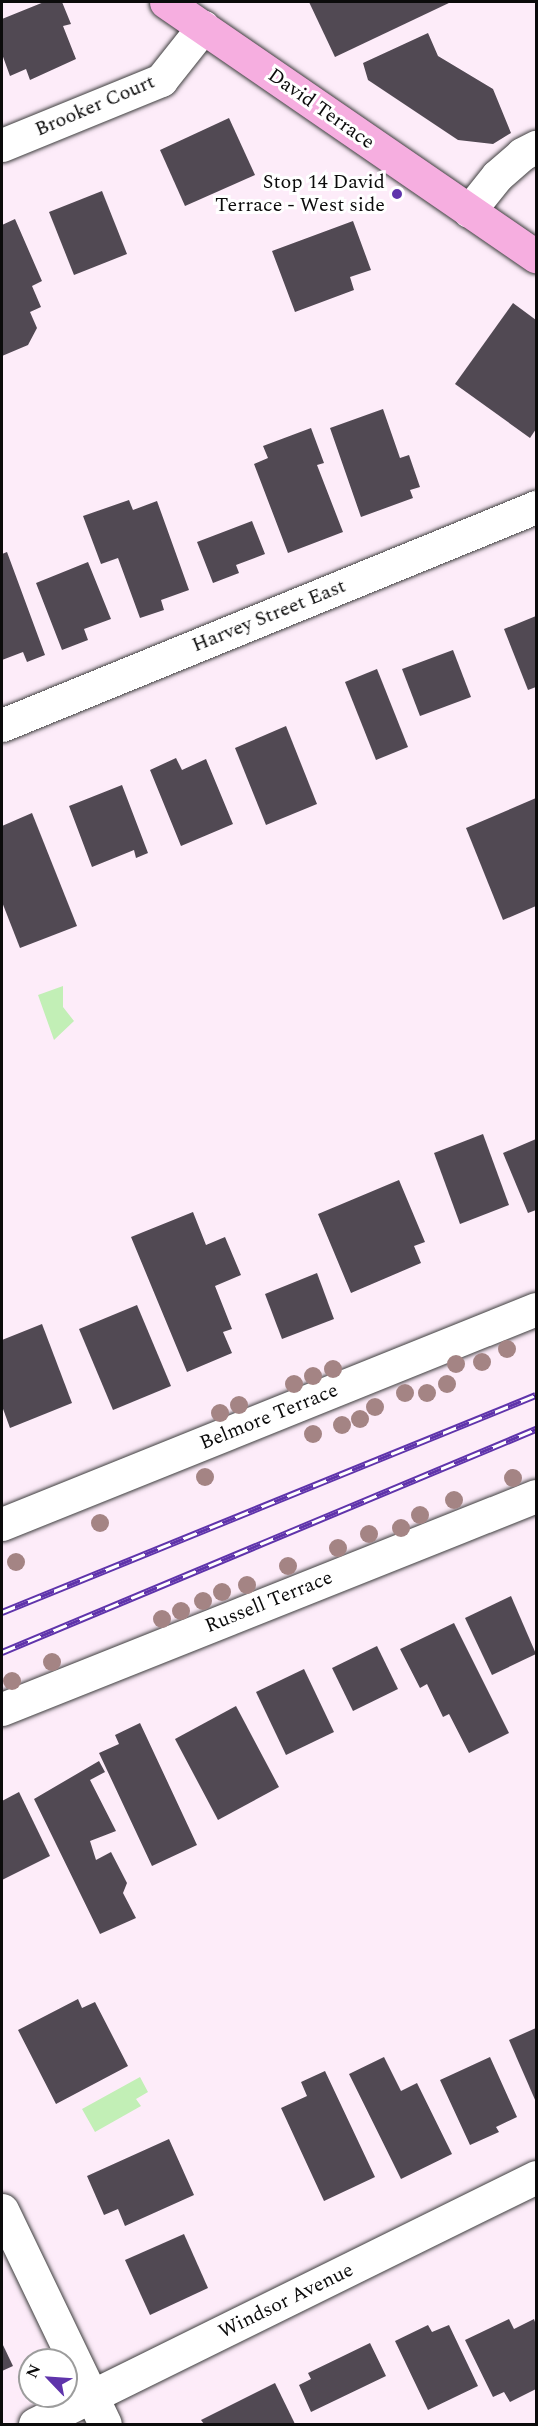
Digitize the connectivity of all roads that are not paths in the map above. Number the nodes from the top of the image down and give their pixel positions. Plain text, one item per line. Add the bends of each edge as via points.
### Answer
1 (166, 2) edge
2 (203, 27) junction
3 (2, 145) edge
4 (537, 147) edge
5 (469, 212) junction
6 (537, 256) edge
7 (537, 507) edge
8 (2, 725) edge
9 (537, 1309) edge
10 (537, 1496) edge
11 (2, 1524) edge
12 (2, 1709) edge
13 (537, 2177) edge
14 (2, 2210) edge
15 (99, 2411) edge
16 (35, 2424) edge

1 - 2 main road, David Terrace
2 - 3 street, Brooker Court via 161,80
2 - 5 main road, David Terrace
4 - 5 street via 522,154 497,176
5 - 6 main road, David Terrace
7 - 8 street, Harvey Street East
9 - 11 street, Belmore Terrace
10 - 12 street, Russell Terrace
13 - 15 street, Windsor Avenue
14 - 15 street
15 - 16 street, Windsor Avenue

